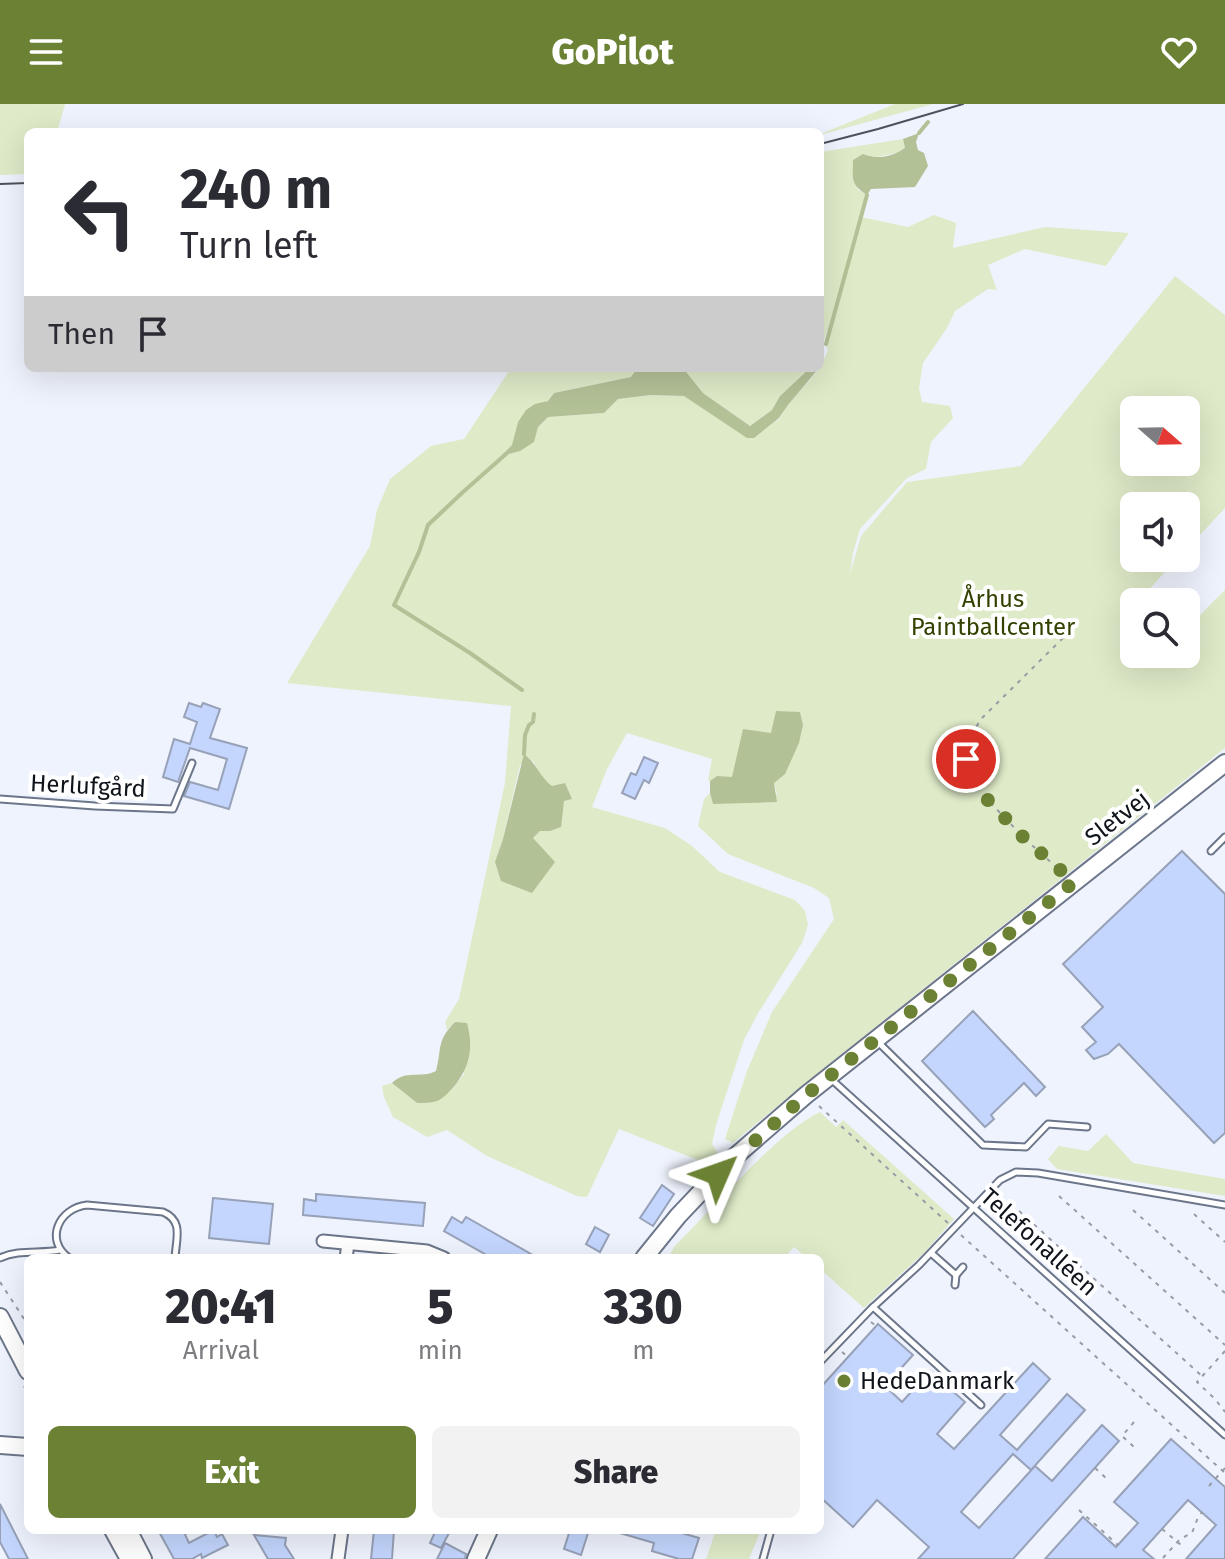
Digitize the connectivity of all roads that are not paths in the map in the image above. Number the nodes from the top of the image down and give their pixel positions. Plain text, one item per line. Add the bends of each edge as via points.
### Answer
1 (192, 763) dead end
2 (1225, 763) edge
3 (0, 799) edge
4 (1225, 837) edge
5 (1211, 851) dead end
6 (875, 1040) junction
7 (829, 1077) junction
8 (1087, 1127) dead end
9 (1225, 1205) edge
10 (973, 1207) junction
11 (323, 1241) dead end
12 (348, 1244) junction
13 (60, 1250) junction
14 (931, 1253) junction
15 (64, 1254) edge
16 (175, 1254) edge
17 (347, 1254) edge
18 (434, 1254) edge
19 (647, 1254) edge
20 (0, 1258) edge
21 (963, 1267) dead end
22 (956, 1275) junction
23 (955, 1285) dead end
24 (0, 1306) edge
25 (873, 1307) junction
26 (0, 1317) edge
27 (24, 1341) edge
28 (824, 1358) edge
29 (24, 1363) edge
30 (981, 1405) dead end
31 (1225, 1435) edge
32 (0, 1445) edge
33 (24, 1447) edge
34 (115, 1534) edge
35 (130, 1534) edge
36 (341, 1534) edge
37 (487, 1534) edge
38 (770, 1534) edge
39 (129, 1559) edge
40 (143, 1559) edge
41 (338, 1559) edge
42 (476, 1559) edge
43 (763, 1559) edge

1 - 3 lane, Herlufgård via 173,809
2 - 6 street, Sletvej
4 - 5 lane
6 - 7 street, Sletvej
6 - 8 lane via 983,1145 1026,1147 1048,1124
7 - 10 lane, Telefonalléen
7 - 19 street, Sletvej via 731,1160
9 - 10 lane via 1016,1172
10 - 14 lane
10 - 31 lane, Telefonalléen
11 - 12 street
12 - 17 street
12 - 18 street
13 - 15 lane
13 - 16 lane via 59,1222 66,1212 87,1205 172,1216 177,1224
13 - 20 lane
14 - 22 lane
14 - 25 lane
21 - 22 lane
22 - 23 lane
24 - 27 street
25 - 28 lane
25 - 30 lane
26 - 29 street
32 - 33 street
34 - 39 street
35 - 40 street
36 - 41 street
37 - 42 street
38 - 43 lane

